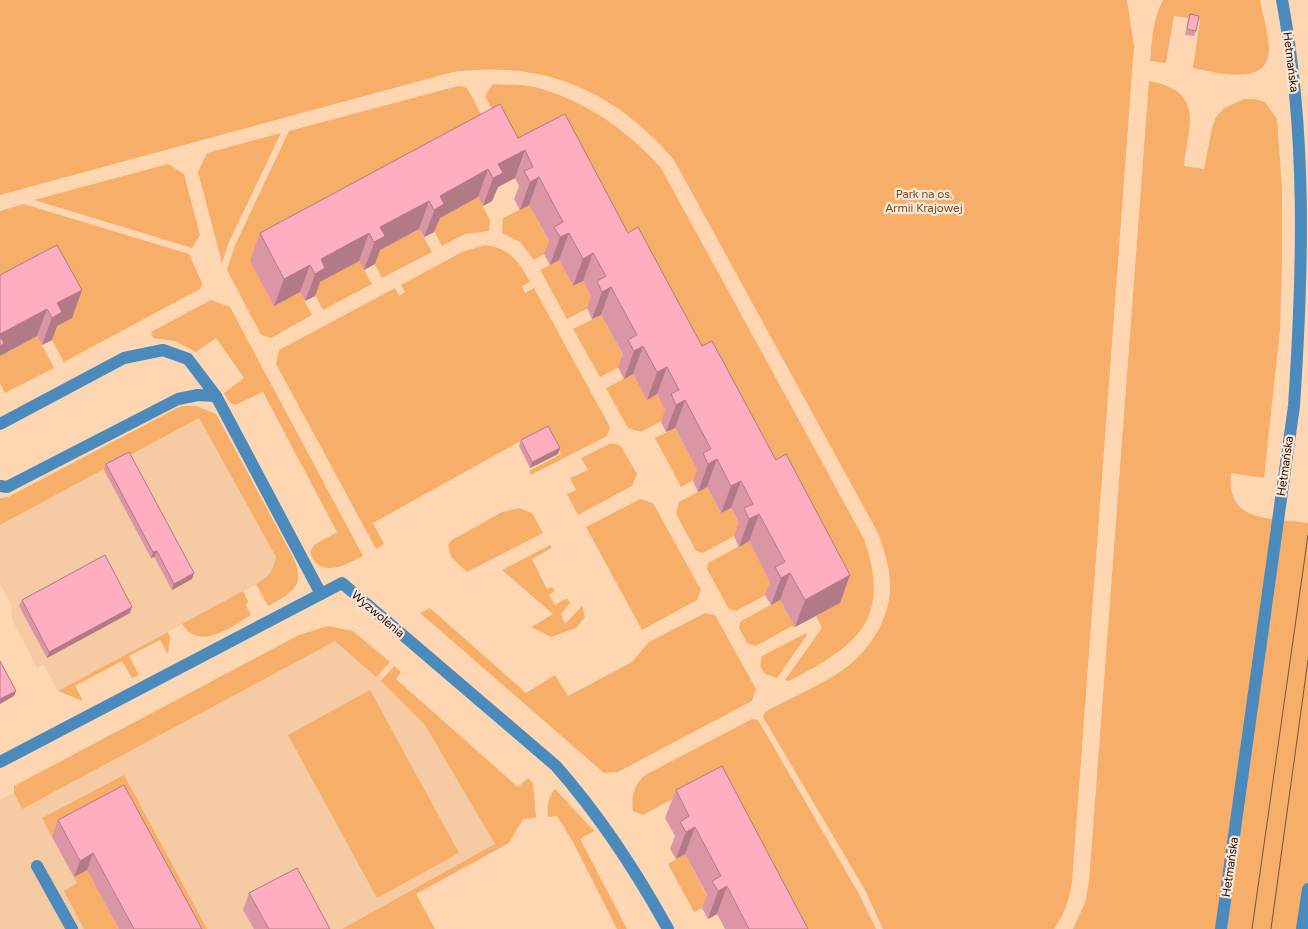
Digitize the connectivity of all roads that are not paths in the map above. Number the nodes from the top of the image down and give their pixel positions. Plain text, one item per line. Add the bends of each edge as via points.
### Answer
1 (1282, 0) edge
2 (216, 396) junction
3 (0, 424) edge
4 (0, 486) edge
5 (321, 594) junction
6 (0, 762) edge
7 (36, 866) dead end
8 (1308, 889) edge
9 (72, 929) edge
10 (668, 929) edge
11 (1221, 929) edge
12 (1302, 929) edge

1 - 11 street, Hetmańska via 1294,79 1300,156 1300,324 1294,406
2 - 3 street via 188,359 163,350 124,358
2 - 4 street via 178,399 7,487
2 - 5 street
5 - 6 street, Wyzwolenia
5 - 10 street, Wyzwolenia via 342,584 556,766 587,801 646,888
7 - 9 street
8 - 12 street

